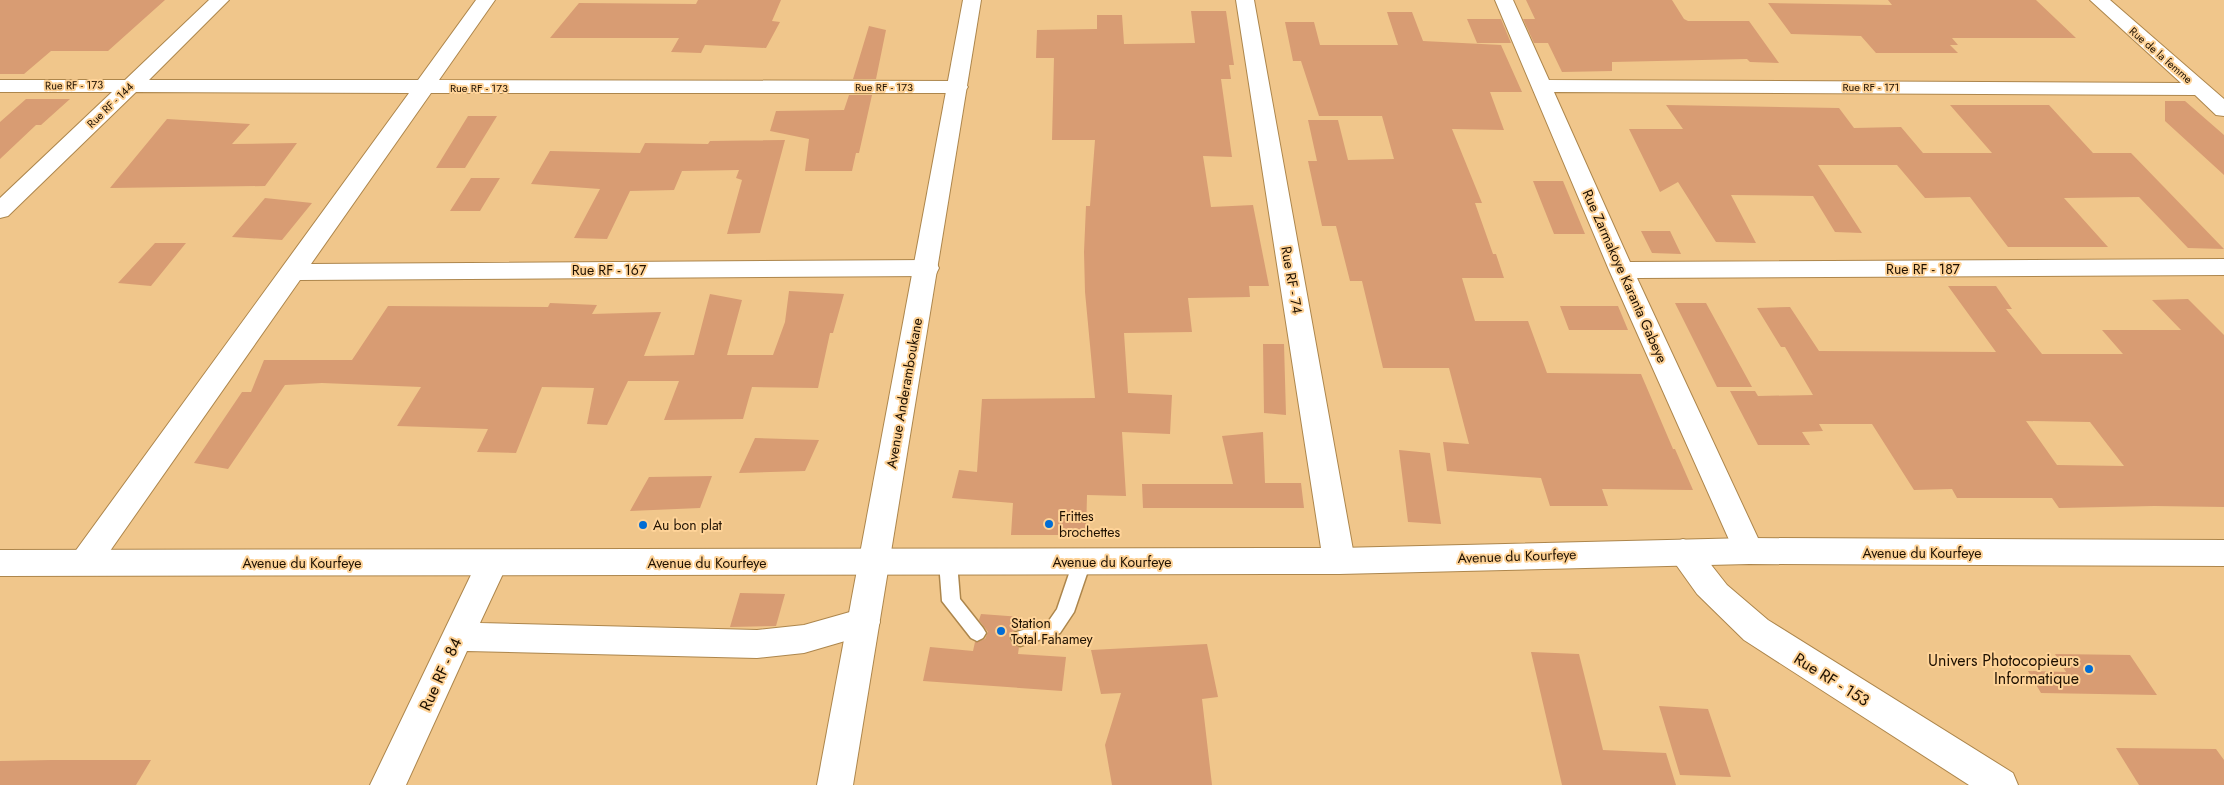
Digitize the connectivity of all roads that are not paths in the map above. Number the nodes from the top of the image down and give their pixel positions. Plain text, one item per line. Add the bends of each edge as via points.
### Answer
1 (220, 0) edge
2 (486, 0) edge
3 (972, 0) edge
4 (1244, 0) edge
5 (1504, 0) edge
6 (2099, 0) edge
7 (132, 85) junction
8 (0, 86) edge
9 (1542, 86) junction
10 (958, 87) junction
11 (424, 88) junction
12 (2200, 89) junction
13 (2224, 110) edge
14 (0, 211) edge
15 (2224, 267) edge
16 (927, 268) junction
17 (1621, 270) junction
18 (292, 272) junction
19 (1748, 551) junction
20 (1683, 552) junction
21 (2224, 553) edge
22 (1339, 561) junction
23 (85, 562) junction
24 (874, 562) junction
25 (948, 562) junction
26 (1082, 562) junction
27 (0, 563) edge
28 (492, 563) junction
29 (864, 622) junction
30 (977, 633) dead end
31 (457, 637) junction
32 (1020, 638) dead end
33 (388, 785) edge
34 (835, 785) edge
35 (2000, 785) edge

1 - 7 street, Rue RF - 144
2 - 11 street
3 - 10 street, Avenue Anderamboukane
4 - 22 street, Rue RF - 74
5 - 9 street, Rue Zarmakoye Karanta Gabeye
6 - 12 street, Rue de la femme
7 - 8 street, Rue RF - 173
7 - 11 street, Rue RF - 173
7 - 14 street, Rue RF - 144
9 - 12 street, Rue RF - 171
9 - 17 street, Rue Zarmakoye Karanta Gabeye
10 - 11 street, Rue RF - 173
10 - 16 street, Avenue Anderamboukane
11 - 18 street
12 - 13 street, Rue de la femme
15 - 17 street, Rue RF - 187
16 - 18 street, Rue RF - 167
16 - 24 street, Avenue Anderamboukane
17 - 19 street, Rue Zarmakoye Karanta Gabeye
18 - 23 street
19 - 20 street, Avenue du Kourfeye
19 - 21 street, Avenue du Kourfeye
20 - 22 street, Avenue du Kourfeye
20 - 35 street, Rue RF - 153 via 1702,581 1756,630
22 - 26 street, Avenue du Kourfeye
23 - 27 street, Avenue du Kourfeye
23 - 28 street, Avenue du Kourfeye
24 - 25 street, Avenue du Kourfeye
24 - 28 street, Avenue du Kourfeye
24 - 29 street, Avenue Anderamboukane
25 - 26 street, Avenue du Kourfeye
25 - 30 lane via 951,601
26 - 32 lane via 1065,612 1054,628
28 - 31 street, Rue RF - 84
29 - 31 street via 804,639 757,644
29 - 34 street, Avenue Anderamboukane
31 - 33 street, Rue RF - 84

